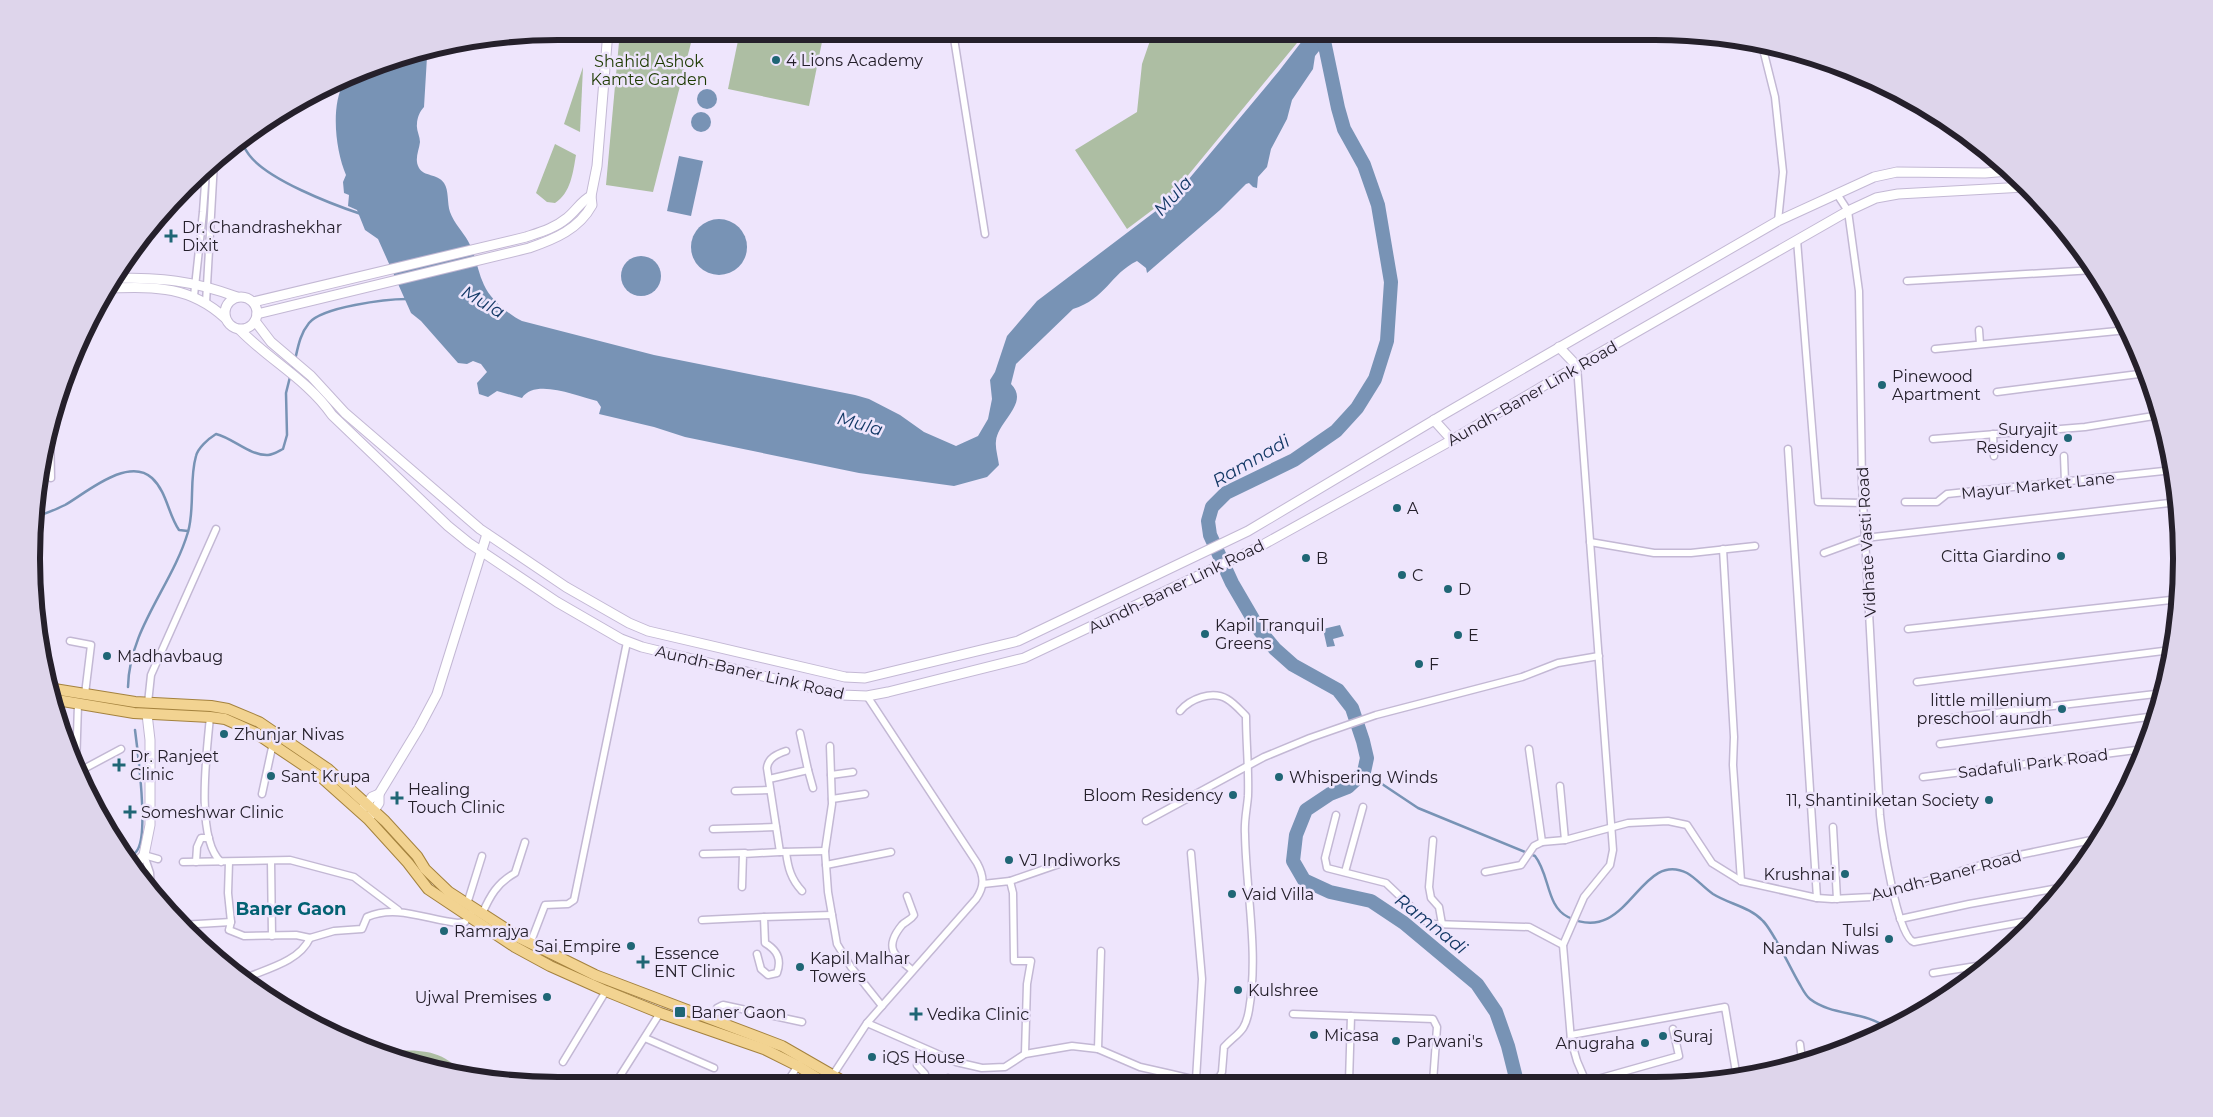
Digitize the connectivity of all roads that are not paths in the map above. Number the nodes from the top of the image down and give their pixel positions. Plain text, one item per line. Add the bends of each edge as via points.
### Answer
1 (607, 40) edge
2 (954, 40) edge
3 (1764, 53) dead end
4 (214, 172) edge
5 (1999, 172) edge
6 (205, 180) edge
7 (2016, 187) edge
8 (1837, 194) junction
9 (591, 196) junction
10 (1848, 212) junction
11 (1778, 221) junction
12 (985, 234) dead end
13 (1797, 240) junction
14 (2086, 270) edge
15 (122, 278) edge
16 (1907, 281) dead end
17 (196, 283) junction
18 (208, 286) junction
19 (116, 288) edge
20 (194, 296) junction
21 (237, 297) junction
22 (253, 302) junction
23 (206, 303) junction
24 (225, 318) junction
25 (256, 318) junction
26 (240, 330) junction
27 (1979, 330) dead end
28 (2121, 331) edge
29 (1980, 344) junction
30 (1559, 347) junction
31 (1935, 348) dead end
32 (1576, 366) junction
33 (2139, 374) edge
34 (308, 380) junction
35 (1997, 392) dead end
36 (2153, 416) edge
37 (1434, 420) junction
38 (1992, 434) junction
39 (1933, 439) dead end
40 (1452, 440) junction
41 (1788, 449) dead end
42 (51, 455) edge
43 (1994, 456) dead end
44 (2064, 456) dead end
45 (2165, 471) edge
46 (51, 478) dead end
47 (2065, 482) junction
48 (1905, 502) dead end
49 (1863, 503) junction
50 (2170, 503) edge
51 (216, 530) dead end
52 (488, 534) junction
53 (1865, 538) junction
54 (1590, 542) junction
55 (1755, 546) dead end
56 (1723, 550) junction
57 (482, 552) junction
58 (1824, 552) dead end
59 (2171, 600) edge
60 (1908, 629) dead end
61 (70, 641) dead end
62 (627, 642) junction
63 (2165, 651) edge
64 (1599, 656) junction
65 (866, 678) junction
66 (1917, 682) dead end
67 (57, 689) edge
68 (85, 694) junction
69 (2155, 694) edge
70 (867, 696) junction
71 (60, 701) edge
72 (78, 704) junction
73 (147, 708) junction
74 (1180, 711) dead end
75 (210, 717) junction
76 (2147, 717) edge
77 (1933, 720) dead end
78 (800, 733) dead end
79 (273, 743) junction
80 (1940, 744) dead end
81 (830, 746) dead end
82 (1529, 749) dead end
83 (77, 750) edge
84 (121, 750) dead end
85 (2136, 750) edge
86 (786, 751) dead end
87 (1247, 766) junction
88 (84, 769) edge
89 (808, 770) junction
90 (853, 772) dead end
91 (831, 775) junction
92 (1923, 777) dead end
93 (769, 779) junction
94 (1560, 786) dead end
95 (813, 788) dead end
96 (770, 790) junction
97 (735, 791) dead end
98 (262, 794) dead end
99 (865, 794) dead end
100 (832, 799) junction
101 (1363, 807) dead end
102 (367, 811) junction
103 (1336, 815) dead end
104 (1146, 821) dead end
105 (1612, 826) junction
106 (776, 827) junction
107 (1833, 827) dead end
108 (713, 830) dead end
109 (210, 838) junction
110 (1433, 840) dead end
111 (1565, 840) junction
112 (2090, 840) edge
113 (525, 842) dead end
114 (1542, 842) junction
115 (783, 852) junction
116 (825, 852) junction
117 (891, 852) dead end
118 (745, 853) junction
119 (1191, 853) dead end
120 (703, 854) dead end
121 (144, 855) junction
122 (482, 856) dead end
123 (158, 859) dead end
124 (271, 861) junction
125 (138, 862) edge
126 (183, 862) dead end
127 (196, 862) junction
128 (225, 862) junction
129 (1064, 862) dead end
130 (826, 866) junction
131 (1345, 872) junction
132 (1485, 872) dead end
133 (150, 878) edge
134 (1010, 881) junction
135 (1741, 881) junction
136 (983, 884) junction
137 (742, 887) dead end
138 (2053, 889) edge
139 (802, 891) dead end
140 (1893, 892) junction
141 (906, 896) dead end
142 (1817, 898) junction
143 (1837, 899) junction
144 (398, 910) junction
145 (473, 911) junction
146 (832, 915) junction
147 (764, 917) junction
148 (1900, 919) junction
149 (702, 920) dead end
150 (230, 922) junction
151 (2024, 922) edge
152 (191, 924) edge
153 (1442, 924) junction
154 (272, 936) junction
155 (310, 938) junction
156 (1564, 942) junction
157 (530, 944) junction
158 (1101, 951) dead end
159 (757, 954) dead end
160 (1974, 966) edge
161 (912, 970) junction
162 (1933, 973) dead end
163 (251, 976) edge
164 (606, 992) junction
165 (882, 1006) junction
166 (660, 1013) junction
167 (1293, 1014) dead end
168 (1351, 1016) junction
169 (713, 1019) junction
170 (802, 1022) dead end
171 (867, 1023) junction
172 (1673, 1028) dead end
173 (1571, 1034) junction
174 (644, 1038) junction
175 (1800, 1044) dead end
176 (1098, 1049) junction
177 (1025, 1054) junction
178 (1801, 1055) edge
179 (800, 1061) junction
180 (563, 1062) dead end
181 (917, 1065) dead end
182 (714, 1068) dead end
183 (1736, 1071) edge
184 (832, 1073) junction
185 (620, 1077) edge
186 (790, 1077) edge
187 (819, 1077) edge
188 (830, 1077) edge
189 (838, 1077) edge
190 (926, 1077) edge
191 (1183, 1077) edge
192 (1196, 1077) edge
193 (1220, 1077) edge
194 (1349, 1077) edge
195 (1433, 1077) edge
196 (1585, 1077) edge
197 (1605, 1077) edge

1 - 9 main road via 597,166
2 - 12 street
3 - 11 street via 1775,97 1783,172
4 - 18 street
5 - 8 main road, Aundh-Baner Link Road via 1897,172 1874,177
6 - 17 street
7 - 10 main road, Aundh-Baner Link Road via 1898,194 1876,198
8 - 10 street, Vidhate Vasti Road
8 - 11 main road, Aundh-Baner Link Road
9 - 22 main road via 557,225 526,237
9 - 25 main road via 588,212 553,240 284,307
10 - 13 main road, Aundh-Baner Link Road
10 - 49 street, Vidhate Vasti Road via 1859,292
11 - 30 main road, Aundh-Baner Link Road
13 - 32 main road, Aundh-Baner Link Road
13 - 49 street via 1818,502
14 - 16 street
15 - 17 main road
17 - 18 main road
17 - 20 street
18 - 21 main road
18 - 23 street
19 - 20 main road via 168,288
20 - 23 main road
21 - 22 main road
21 - 24 main road via 225,307
22 - 25 main road
23 - 24 main road
24 - 26 main road via 230,326
25 - 26 main road via 250,326
25 - 34 main road via 262,333
26 - 34 main road via 276,361
27 - 29 street
28 - 29 street
29 - 31 street
30 - 32 main road
30 - 37 main road, Aundh-Baner Link Road
32 - 40 main road, Aundh-Baner Link Road
32 - 54 street
33 - 35 street
34 - 52 main road, Aundh-Baner Link Road
34 - 57 main road, Aundh-Baner Link Road via 332,415 448,526
36 - 38 street via 2085,427
37 - 40 main road
37 - 65 main road, Aundh-Baner Link Road via 1248,531 1018,641
38 - 39 street
38 - 43 street
40 - 70 main road, Aundh-Baner Link Road via 1257,548 1024,658
41 - 142 street
42 - 46 street
44 - 47 street
45 - 47 street, Mayur Market Lane
47 - 48 street, Mayur Market Lane via 1947,494 1937,502
49 - 53 street, Vidhate Vasti Road
50 - 53 street
51 - 73 street via 151,675
52 - 57 main road
52 - 65 main road, Aundh-Baner Link Road via 566,587 641,628 845,677
53 - 58 street
53 - 140 street, Vidhate Vasti Road via 1880,815
54 - 56 street via 1654,553
54 - 64 street
55 - 56 street
56 - 135 street
57 - 62 main road, Aundh-Baner Link Road via 557,602
57 - 102 main road via 437,694 379,794 372,797
59 - 60 street
61 - 68 street via 91,645
62 - 70 main road, Aundh-Baner Link Road via 664,654 842,695
62 - 157 street via 574,900 568,904 545,905
63 - 66 street
64 - 87 street via 1558,663 1522,677 1376,715 1310,738
64 - 105 street
65 - 70 main road
67 - 68 main road
68 - 73 main road
69 - 77 street
70 - 136 street via 977,863
71 - 72 main road
72 - 73 main road
72 - 83 street
73 - 75 main road
73 - 102 main road via 211,706 243,715 275,732 328,769
73 - 121 main road via 150,825
74 - 87 street via 1194,699 1212,696 1226,698 1239,708 1246,716
75 - 79 main road via 239,724
75 - 109 street via 204,792
76 - 80 street
78 - 89 street
79 - 98 street
79 - 102 main road
81 - 91 street
82 - 114 street
84 - 88 street
85 - 92 street, Sadafuli Park Road
86 - 93 street via 768,763
87 - 104 street
87 - 193 street via 1245,835 1253,964 1249,1011 1239,1035 1224,1047
89 - 93 street
89 - 95 street
90 - 91 street
91 - 100 street
93 - 96 street
94 - 111 street
96 - 97 street
96 - 106 street
99 - 100 street
100 - 116 street
101 - 131 street
102 - 145 main road via 422,883 443,901
103 - 131 street via 1324,864 1327,868
105 - 111 street, Aundh-Baner Road
105 - 135 street, Aundh-Baner Road via 1668,821 1687,826 1712,863
105 - 156 street via 1610,866 1584,897
106 - 108 street
106 - 115 street
107 - 143 street
109 - 127 street via 201,838
109 - 128 street via 214,853
110 - 153 street via 1429,888 1431,898 1439,908
111 - 114 street, Aundh-Baner Road
112 - 140 street, Aundh-Baner Road via 2005,858
113 - 145 street via 515,873 505,878
114 - 132 street via 1534,846 1521,865
115 - 116 street
115 - 118 street
115 - 139 street via 793,881
116 - 130 street
117 - 130 street
118 - 120 street
118 - 137 street via 742,857
119 - 192 street via 1202,979
121 - 123 street
121 - 125 main road
121 - 133 street
122 - 145 street
124 - 128 street
124 - 144 street via 290,860 344,873
124 - 154 street
126 - 127 street
127 - 128 street
128 - 150 street
129 - 134 street
130 - 146 street
131 - 153 street via 1386,883 1426,921
134 - 136 street
134 - 177 street via 1014,893 1014,961 1031,961 1027,984
135 - 142 street, Aundh-Baner Road
136 - 161 street via 976,899
138 - 148 street
140 - 143 street, Aundh-Baner Road
140 - 148 street, Vidhate Vasti Road
141 - 161 street via 914,914 903,924 892,941 891,949
142 - 143 street, Aundh-Baner Road
144 - 145 street via 458,923 465,922
144 - 155 street via 367,917 362,929 334,931
145 - 157 main road
145 - 164 main road via 532,957
146 - 147 street
146 - 165 street via 837,944
147 - 149 street
147 - 159 street via 765,943 778,955 777,974 762,970
148 - 151 street, Vidhate Vasti Road via 1909,939 1914,942
150 - 152 street
150 - 154 street via 229,930 244,936
153 - 156 street via 1529,928
154 - 155 street
155 - 163 street via 297,955
156 - 173 street
157 - 169 main road via 595,975
158 - 176 street
160 - 162 street
161 - 165 street
164 - 166 main road
164 - 180 street
165 - 171 street
166 - 174 street
166 - 179 main road
167 - 168 street
168 - 194 street
168 - 195 street via 1430,1018 1435,1021
169 - 170 street via 716,1008 723,1005
169 - 179 main road via 768,1039
171 - 177 street via 956,1062 982,1068 1005,1067
171 - 184 street
172 - 197 street via 1680,1056
173 - 183 street via 1726,1007
173 - 196 street
174 - 182 street
174 - 185 street
175 - 178 street
176 - 177 street via 1072,1046
176 - 191 street via 1140,1067
179 - 184 main road
179 - 186 street
179 - 187 main road
181 - 190 street
184 - 188 street
184 - 189 main road

